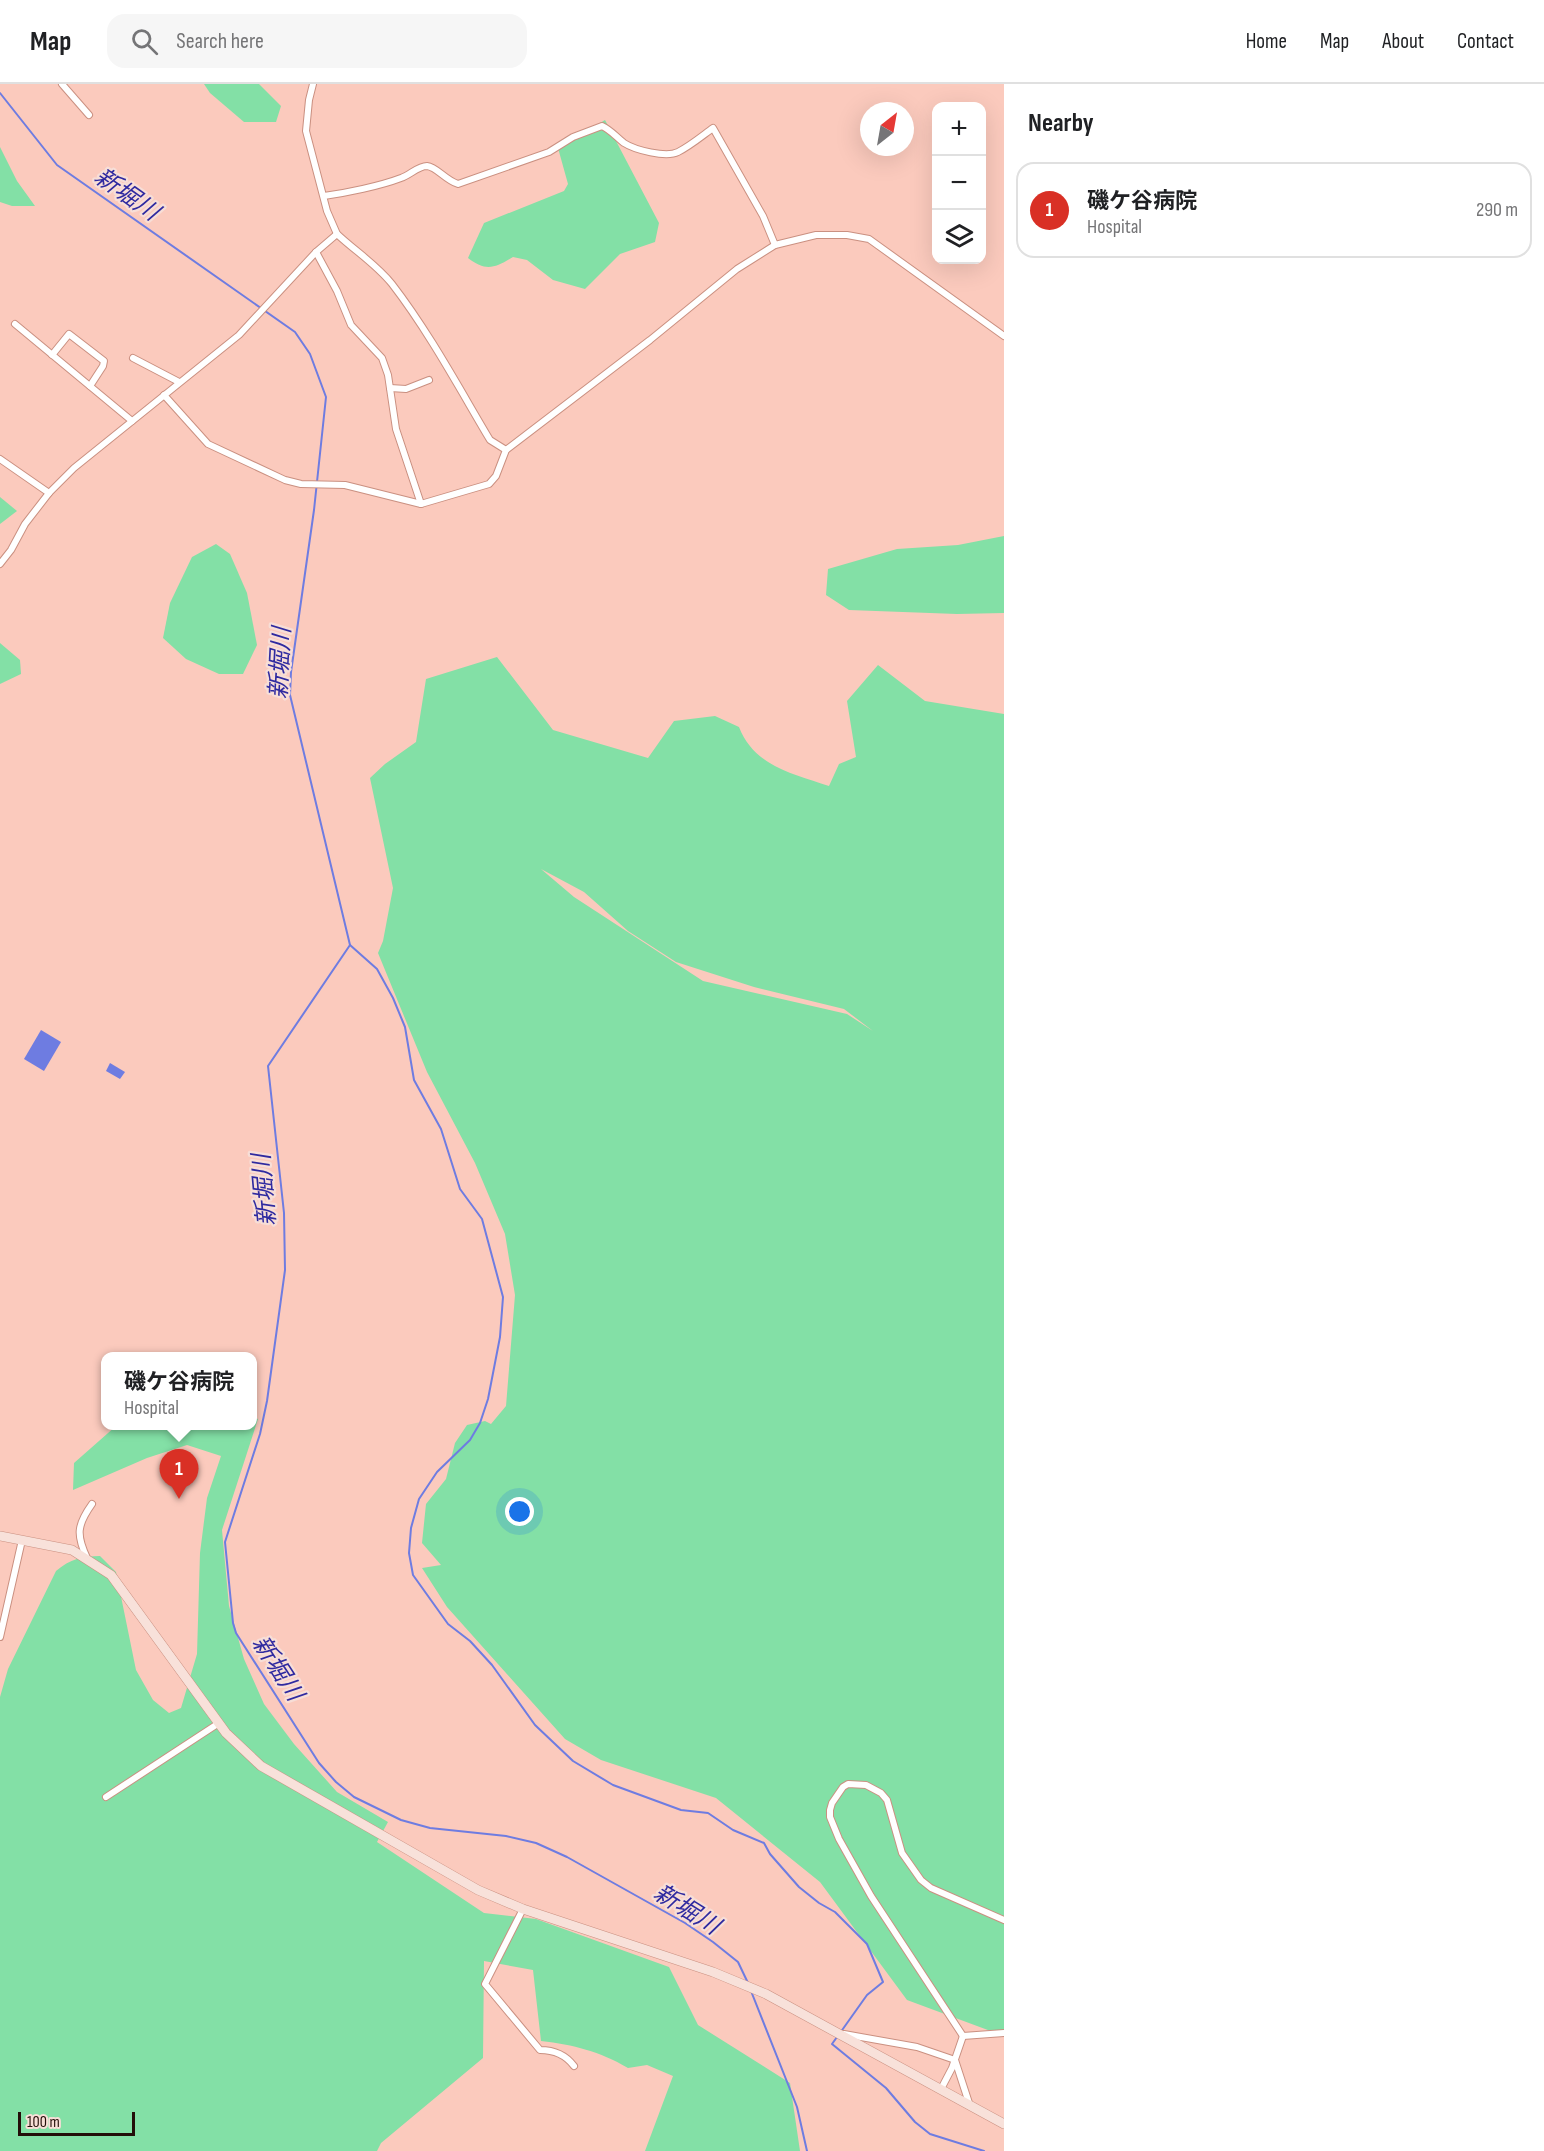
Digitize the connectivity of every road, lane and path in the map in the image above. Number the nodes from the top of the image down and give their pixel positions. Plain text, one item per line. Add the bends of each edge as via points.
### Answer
1 (62, 84) edge
2 (313, 84) edge
3 (89, 115) dead end
4 (324, 196) junction
5 (337, 234) junction
6 (775, 245) junction
7 (316, 252) junction
8 (15, 324) dead end
9 (1004, 336) edge
10 (52, 355) junction
11 (133, 358) dead end
12 (429, 380) dead end
13 (179, 382) junction
14 (90, 386) junction
15 (390, 388) junction
16 (164, 394) junction
17 (132, 421) junction
18 (506, 450) junction
19 (0, 459) edge
20 (49, 492) junction
21 (421, 504) junction
22 (0, 564) edge
23 (92, 1504) dead end
24 (0, 1536) edge
25 (22, 1540) junction
26 (87, 1559) junction
27 (0, 1637) edge
28 (219, 1723) junction
29 (106, 1797) dead end
30 (523, 1908) junction
31 (1004, 1920) edge
32 (838, 2033) junction
33 (1004, 2033) edge
34 (963, 2036) junction
35 (955, 2060) junction
36 (574, 2066) dead end
37 (941, 2089) junction
38 (970, 2106) junction
39 (1004, 2124) edge

1 - 3 street
2 - 4 street via 306,131
4 - 5 street
4 - 6 street via 401,178 423,166 434,167 447,181 458,184 549,152 602,126 637,149 658,153 676,153 713,128
5 - 7 street
5 - 18 street via 391,283 490,440
6 - 9 street via 816,235 870,239
6 - 18 street via 737,269
7 - 13 street via 239,335
7 - 15 street via 351,325 382,358
8 - 10 street
10 - 14 street
10 - 14 street via 69,334 104,361
11 - 13 street
12 - 15 street via 406,389
13 - 16 street
14 - 17 street
15 - 21 street via 396,429
16 - 17 street
16 - 21 street via 208,444 285,480 345,485
17 - 20 street
18 - 21 street via 489,484
19 - 20 street
20 - 22 street
23 - 26 street via 79,1530
24 - 25 street
25 - 26 street via 72,1550
25 - 27 street
26 - 28 street via 111,1575
28 - 29 street
28 - 30 street via 261,1766 478,1890
30 - 32 street via 713,1972 766,1994
30 - 36 street via 485,1984 540,2050 554,2050
31 - 34 street via 921,1880 902,1853 887,1800 866,1785 843,1787 830,1810 839,1839 871,1896
32 - 35 street via 917,2047
32 - 37 street
33 - 34 street
34 - 35 street
35 - 37 street
35 - 38 street
37 - 38 street
38 - 39 street

